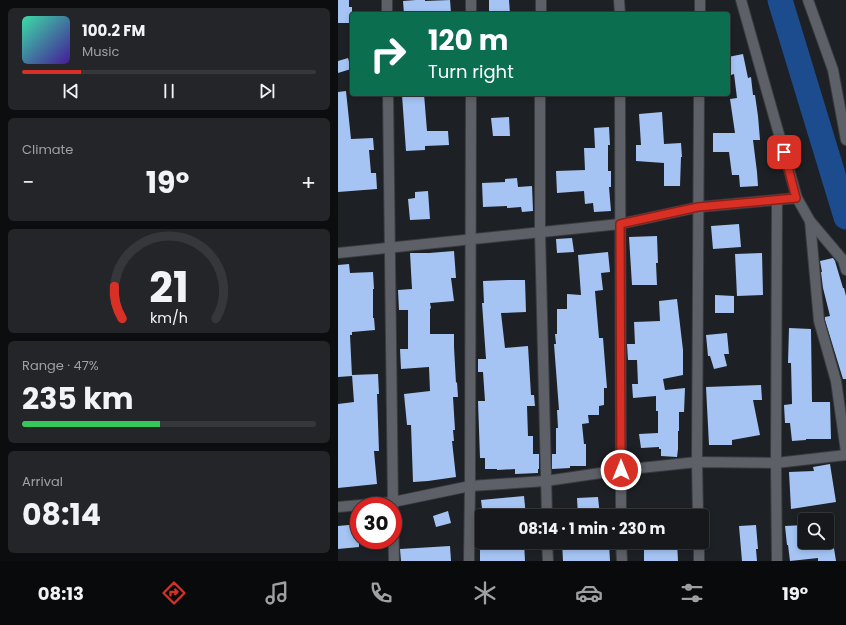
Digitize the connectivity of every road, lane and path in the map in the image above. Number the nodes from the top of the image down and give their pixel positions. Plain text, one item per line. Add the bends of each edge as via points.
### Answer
1 (387, 0) edge
2 (471, 0) edge
3 (541, 0) edge
4 (620, 0) edge
5 (700, 0) edge
6 (741, 0) edge
7 (808, 0) edge
8 (387, 12) edge
9 (471, 12) edge
10 (541, 12) edge
11 (620, 12) edge
12 (700, 12) edge
13 (388, 96) edge
14 (471, 96) edge
15 (540, 96) edge
16 (620, 96) edge
17 (699, 96) edge
18 (846, 140) edge
19 (796, 198) junction
20 (777, 200) junction
21 (698, 207) junction
22 (810, 221) junction
23 (620, 224) junction
24 (540, 232) junction
25 (471, 239) junction
26 (390, 247) junction
27 (338, 253) edge
28 (846, 270) edge
29 (846, 454) edge
30 (697, 462) junction
31 (776, 463) junction
32 (621, 470) junction
33 (546, 481) junction
34 (470, 486) junction
35 (393, 497) edge
36 (402, 503) edge
37 (338, 507) edge
38 (350, 507) edge
39 (547, 509) edge
40 (621, 509) edge
41 (698, 509) edge
42 (394, 549) edge
43 (547, 549) edge
44 (621, 549) edge
45 (698, 549) edge
46 (394, 561) edge
47 (469, 561) edge
48 (548, 561) edge
49 (622, 561) edge
50 (699, 561) edge
51 (777, 561) edge

1 - 8 street
2 - 9 street
3 - 10 street
4 - 11 street
5 - 12 street
6 - 19 street
7 - 18 street via 833,70
13 - 26 street
14 - 25 street
15 - 24 street
16 - 23 street
17 - 21 street
19 - 20 street
19 - 22 street
20 - 21 street
20 - 31 street
21 - 23 street
21 - 30 street
22 - 28 street via 843,260
22 - 29 street via 819,321 836,381
23 - 24 street
23 - 32 street
24 - 25 street
24 - 33 street
25 - 26 street
25 - 34 street
26 - 27 street
26 - 35 street
29 - 31 street
30 - 31 street
30 - 32 street
30 - 41 street
31 - 51 street
32 - 33 street
32 - 40 street
33 - 34 street
33 - 39 street
34 - 36 street
34 - 47 street
37 - 38 street
42 - 46 street
43 - 48 street
44 - 49 street
45 - 50 street

